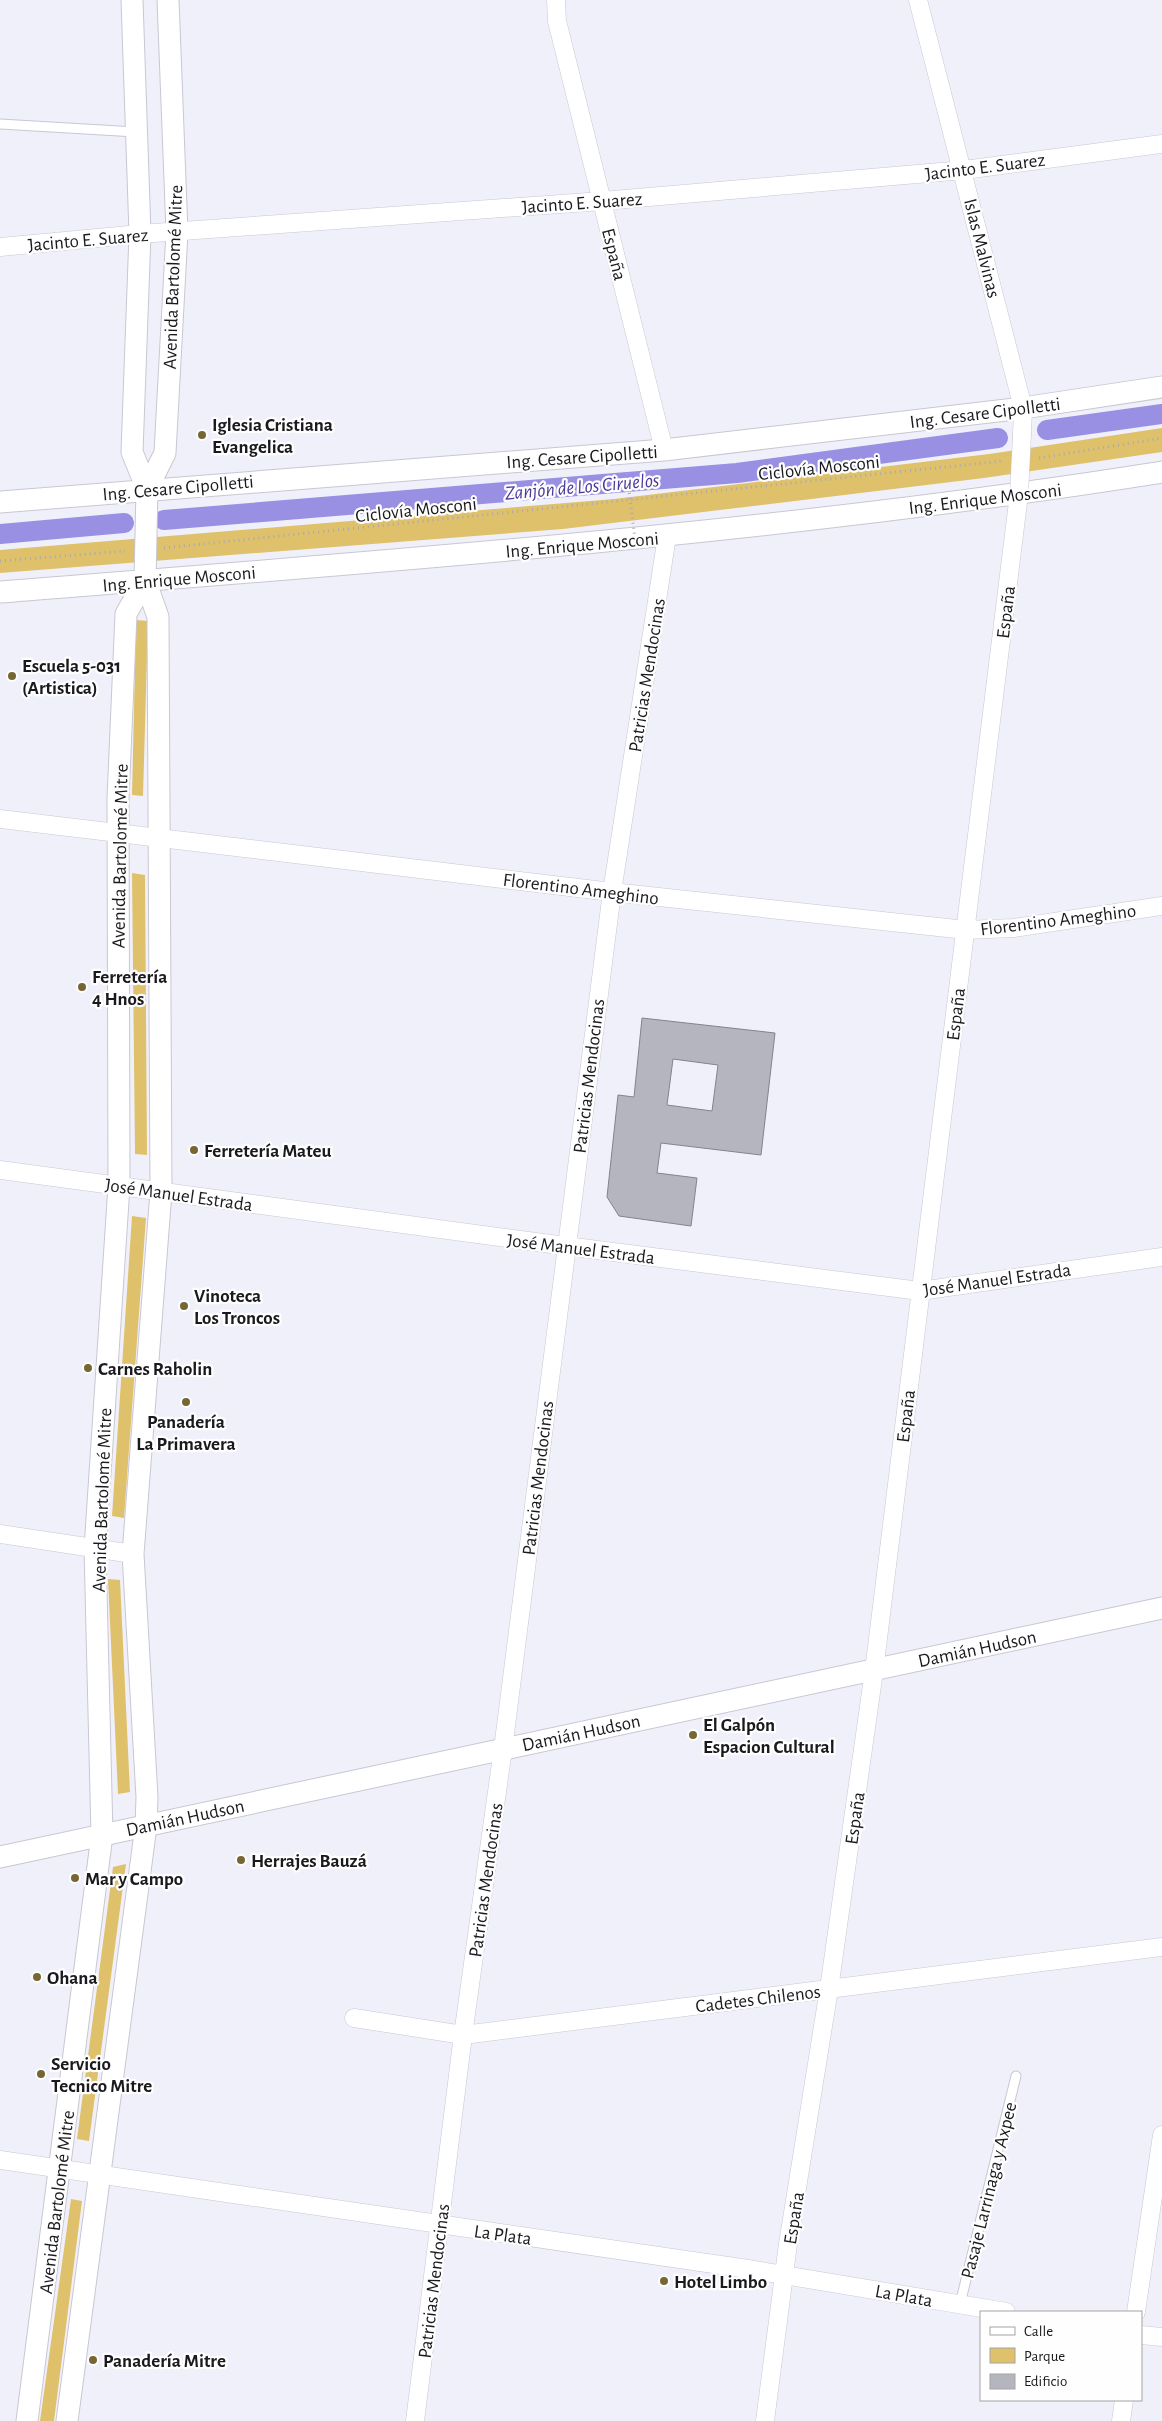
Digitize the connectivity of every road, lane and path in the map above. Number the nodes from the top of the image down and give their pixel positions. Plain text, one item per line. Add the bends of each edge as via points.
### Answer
1 (132, 0) edge
2 (168, 0) edge
3 (556, 0) edge
4 (918, 0) edge
5 (0, 124) edge
6 (137, 132) junction
7 (1162, 144) edge
8 (964, 170) junction
9 (602, 201) junction
10 (177, 232) junction
11 (140, 234) junction
12 (0, 247) edge
13 (1162, 387) edge
14 (1023, 408) junction
15 (1162, 438) edge
16 (664, 450) junction
17 (1038, 458) dead end
18 (1008, 461) dead end
19 (1162, 472) edge
20 (628, 483) dead end
21 (146, 489) junction
22 (1019, 494) junction
23 (630, 501) junction
24 (0, 502) edge
25 (667, 536) junction
26 (635, 539) junction
27 (144, 550) junction
28 (0, 561) edge
29 (145, 580) junction
30 (0, 592) edge
31 (0, 819) edge
32 (118, 833) junction
33 (158, 838) junction
34 (612, 892) junction
35 (1162, 906) edge
36 (966, 930) junction
37 (0, 1170) edge
38 (119, 1186) junction
39 (161, 1192) junction
40 (566, 1246) junction
41 (1162, 1257) edge
42 (920, 1291) junction
43 (0, 1534) edge
44 (95, 1549) junction
45 (133, 1554) junction
46 (1162, 1608) edge
47 (874, 1671) junction
48 (503, 1749) junction
49 (146, 1826) junction
50 (102, 1835) junction
51 (0, 1857) edge
52 (1162, 1947) edge
53 (829, 1989) junction
54 (354, 2018) dead end
55 (463, 2035) junction
56 (1016, 2076) dead end
57 (1162, 2135) edge
58 (0, 2160) edge
59 (60, 2168) junction
60 (99, 2174) junction
61 (440, 2225) junction
62 (784, 2274) junction
63 (960, 2304) junction
64 (1000, 2311) edge
65 (1136, 2311) edge
66 (1142, 2335) edge
67 (1162, 2337) edge
68 (1124, 2401) edge
69 (27, 2421) edge
70 (67, 2421) edge
71 (416, 2421) edge
72 (765, 2421) edge
73 (1121, 2421) edge

1 - 6 street, Avenida Bartolomé Mitre
2 - 10 street, Avenida Bartolomé Mitre
3 - 9 street, España via 557,21
4 - 8 street, Islas Malvinas
5 - 6 lane
6 - 11 street, Avenida Bartolomé Mitre
7 - 8 street, Jacinto E. Suarez
8 - 9 street, Jacinto E. Suarez
8 - 14 street, Islas Malvinas
9 - 10 street, Jacinto E. Suarez
9 - 16 street, España
10 - 11 street, Jacinto E. Suarez
10 - 21 street, Avenida Bartolomé Mitre via 165,453
11 - 12 street, Jacinto E. Suarez
11 - 21 street, Avenida Bartolomé Mitre via 132,452
13 - 14 street, Ing. Cesare Cipolletti
14 - 16 street, Ing. Cesare Cipolletti
14 - 22 street, España, bridge
15 - 17 path
16 - 21 street, Ing. Cesare Cipolletti
18 - 23 path, Ciclovía Mosconi
19 - 22 street, Ing. Enrique Mosconi
20 - 23 path, bridge
21 - 24 street, Ing. Cesare Cipolletti
21 - 27 street, Avenida Bartolomé Mitre
22 - 25 street, Ing. Enrique Mosconi
22 - 36 street, España
23 - 26 path, bridge
23 - 27 path, Ciclovía Mosconi
25 - 26 street, Ing. Enrique Mosconi
25 - 34 street, Patricias Mendocinas
26 - 29 street, Ing. Enrique Mosconi
27 - 28 path, Ciclovía Mosconi
27 - 29 street, Avenida Bartolomé Mitre
29 - 30 street, Ing. Enrique Mosconi
29 - 32 street, Avenida Bartolomé Mitre via 126,614
29 - 33 street, Avenida Bartolomé Mitre via 158,617
31 - 32 street, Florentino Ameghino
32 - 33 street, Florentino Ameghino
32 - 38 street, Avenida Bartolomé Mitre
33 - 34 street, Florentino Ameghino
33 - 39 street, Avenida Bartolomé Mitre
34 - 36 street, Florentino Ameghino
34 - 40 street, Patricias Mendocinas
35 - 36 street, Florentino Ameghino via 1014,928
36 - 42 street, España
37 - 38 street, José Manuel Estrada
38 - 39 street, José Manuel Estrada
38 - 44 street, Avenida Bartolomé Mitre
39 - 40 street, José Manuel Estrada
39 - 45 street, Avenida Bartolomé Mitre
40 - 42 street, José Manuel Estrada
40 - 48 street, Patricias Mendocinas
41 - 42 street, José Manuel Estrada
42 - 47 street, España
43 - 44 street
44 - 45 street
44 - 50 street, Avenida Bartolomé Mitre
45 - 49 street, Avenida Bartolomé Mitre
46 - 47 street, Damián Hudson
47 - 48 street, Damián Hudson
47 - 53 street, España
48 - 49 street, Damián Hudson
48 - 55 street, Patricias Mendocinas
49 - 50 street, Damián Hudson
49 - 60 street, Avenida Bartolomé Mitre
50 - 51 street, Damián Hudson
50 - 59 street, Avenida Bartolomé Mitre
52 - 53 street, Cadetes Chilenos
53 - 55 street, Cadetes Chilenos
53 - 62 street, España
54 - 55 street, Cadetes Chilenos
55 - 61 street, Patricias Mendocinas
56 - 63 lane, Pasaje Larrinaga y Axpee
57 - 65 street
58 - 59 street, La Plata
59 - 60 street, La Plata
59 - 69 street, Avenida Bartolomé Mitre
60 - 61 street, La Plata
60 - 70 street, Avenida Bartolomé Mitre
61 - 62 street, La Plata
61 - 71 street, Patricias Mendocinas
62 - 63 street, La Plata
62 - 72 street, España
63 - 64 street, La Plata
66 - 67 street
68 - 73 street

